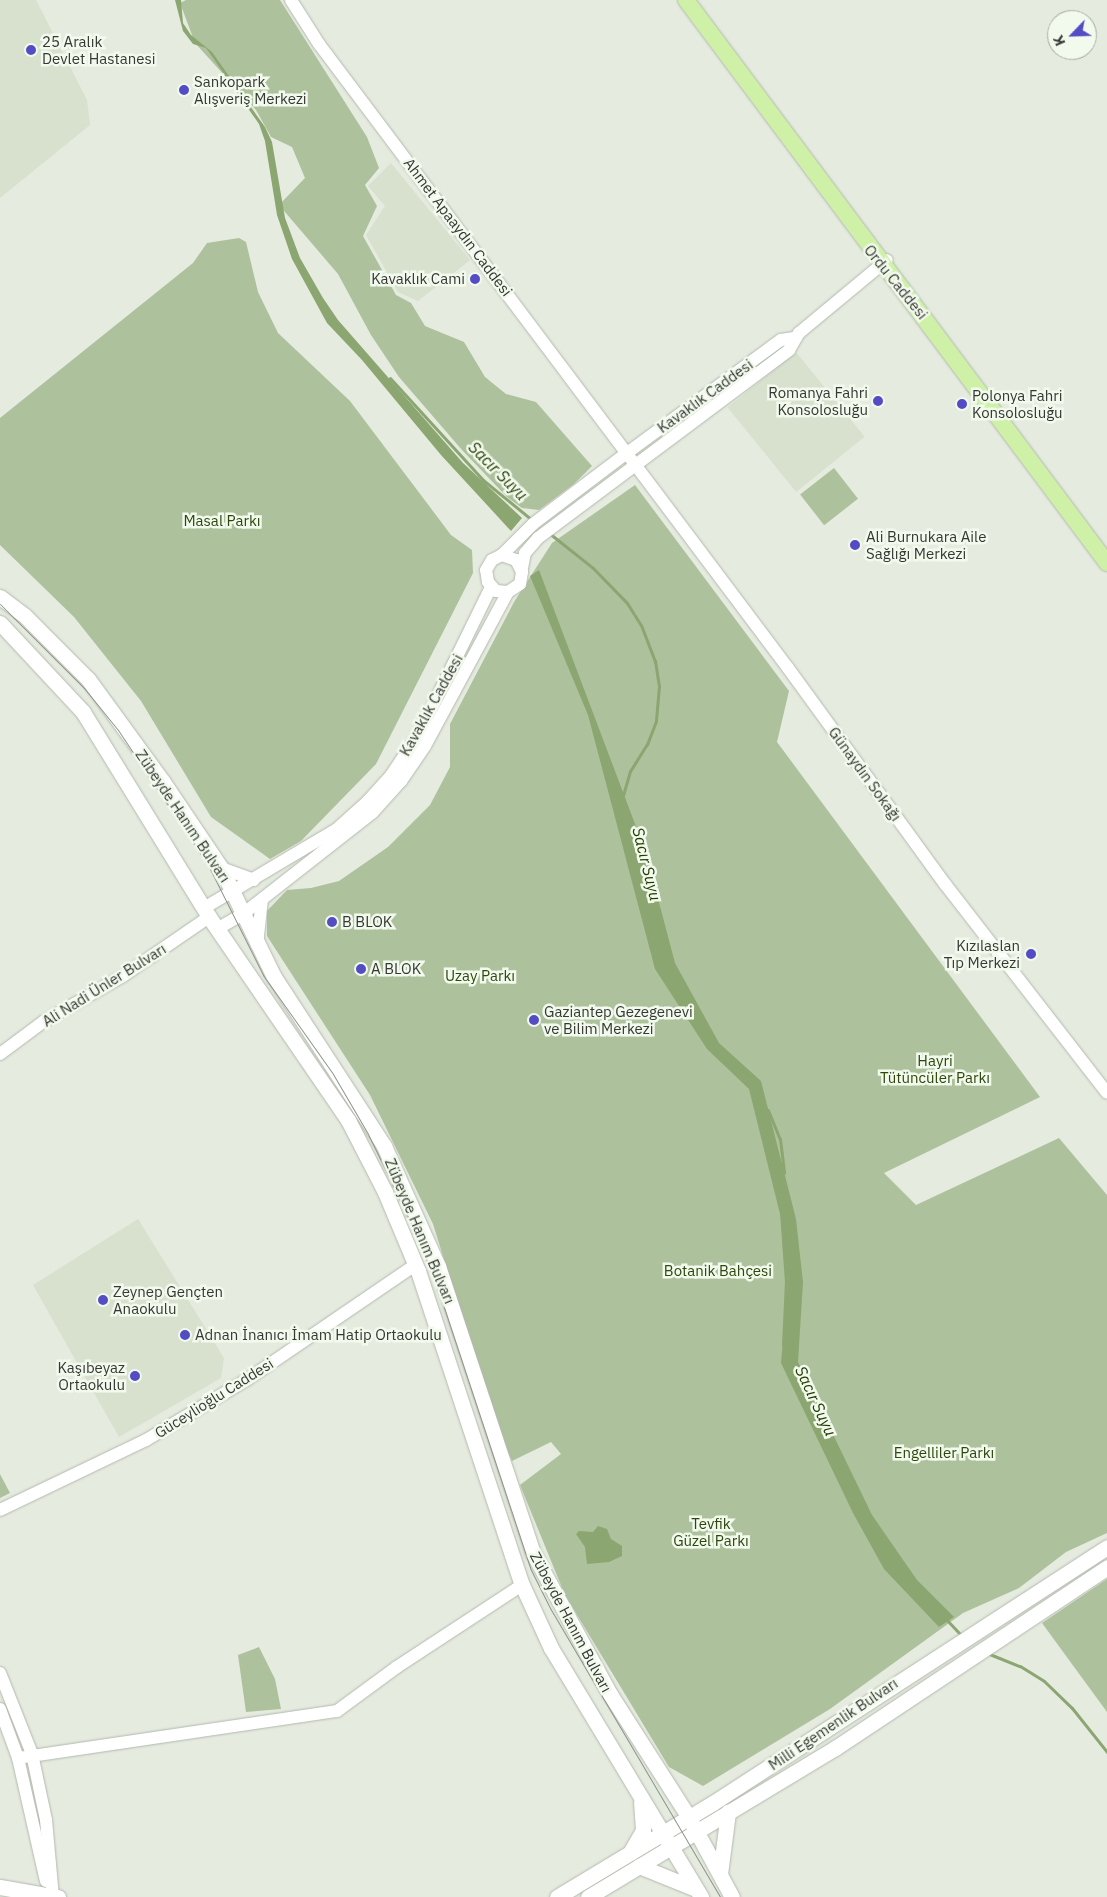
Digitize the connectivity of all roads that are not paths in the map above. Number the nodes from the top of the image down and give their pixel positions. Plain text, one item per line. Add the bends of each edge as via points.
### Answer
1 (291, 0) edge
2 (686, 0) edge
3 (695, 0) edge
4 (884, 263) junction
5 (794, 338) junction
6 (627, 453) junction
7 (634, 467) junction
8 (1107, 549) edge
9 (502, 555) junction
10 (1107, 563) edge
11 (522, 568) junction
12 (491, 587) junction
13 (508, 592) junction
14 (0, 596) edge
15 (0, 623) edge
16 (220, 868) junction
17 (254, 880) junction
18 (233, 892) junction
19 (262, 898) junction
20 (243, 914) junction
21 (210, 918) junction
22 (257, 945) junction
23 (0, 1054) edge
24 (1107, 1093) edge
25 (415, 1265) junction
26 (0, 1510) edge
27 (1107, 1547) edge
28 (1107, 1567) edge
29 (522, 1585) junction
30 (0, 1673) edge
31 (0, 1709) edge
32 (32, 1754) junction
33 (18, 1758) junction
34 (641, 1798) junction
35 (676, 1800) junction
36 (713, 1803) junction
37 (728, 1812) junction
38 (688, 1816) junction
39 (696, 1831) junction
40 (661, 1832) junction
41 (669, 1846) junction
42 (631, 1852) junction
43 (639, 1866) junction
44 (720, 1874) junction
45 (0, 1886) edge
46 (698, 1893) edge
47 (55, 1897) edge
48 (557, 1897) edge
49 (588, 1897) edge
50 (732, 1897) edge

1 - 6 street, Ahmet Apaaydın Caddesi via 320,44
2 - 4 main road, Ordu Caddesi
3 - 4 main road, Ordu Caddesi
4 - 5 street, Kavaklık Caddesi
4 - 8 main road, Ordu Caddesi via 964,356
4 - 10 main road, Ordu Caddesi
5 - 6 street, Kavaklık Caddesi via 781,340
5 - 7 street, Kavaklık Caddesi via 782,356
6 - 7 street, Günaydın Sokağı
6 - 9 street, Kavaklık Caddesi via 533,524
7 - 11 street, Kavaklık Caddesi via 538,538 525,554
7 - 24 street, Günaydın Sokağı via 788,668 945,884
9 - 11 street via 512,557
9 - 12 street via 488,565 486,576
11 - 13 street via 520,584
12 - 13 street
12 - 17 street, Kavaklık Caddesi via 420,732 392,774 337,829
13 - 19 street, Kavaklık Caddesi via 425,746 401,781 373,812
14 - 16 main road, Zübeyde Hanım Bulvarı via 25,616 88,679
15 - 21 main road, Zübeyde Hanım Bulvarı via 83,712
16 - 17 street
16 - 18 main road, Zübeyde Hanım Bulvarı
17 - 18 street, Kavaklık Caddesi
18 - 20 main road, Zübeyde Hanım Bulvarı
18 - 21 street, Kavaklık Caddesi
19 - 20 street, Kavaklık Caddesi
19 - 22 street
20 - 21 street, Kavaklık Caddesi
20 - 22 main road, Zübeyde Hanım Bulvarı
21 - 23 street, Ali Nadi Ünler Bulvarı via 123,976 43,1022
21 - 25 main road, Zübeyde Hanım Bulvarı via 348,1120 385,1192
22 - 35 main road, Zübeyde Hanım Bulvarı via 375,1130 406,1190 453,1308 491,1434 533,1553 610,1694
25 - 26 street, Güceylioğlu Caddesi via 231,1389 146,1440
25 - 29 main road, Zübeyde Hanım Bulvarı
27 - 36 main road, Milli Egemenlik Bulvarı
28 - 37 main road, Milli Egemenlik Bulvarı via 835,1748
29 - 32 street via 397,1667 338,1711
29 - 34 main road, Zübeyde Hanım Bulvarı via 551,1648
30 - 32 street
31 - 33 street
32 - 33 street
32 - 47 street via 46,1820
33 - 47 street via 33,1834
34 - 40 main road, Zübeyde Hanım Bulvarı
34 - 42 main road via 643,1830
35 - 36 main road
35 - 38 main road, Zübeyde Hanım Bulvarı
36 - 38 main road, Milli Egemenlik Bulvarı
37 - 39 main road, Milli Egemenlik Bulvarı
37 - 44 main road
38 - 39 main road, Zübeyde Hanım Bulvarı
38 - 40 main road, Milli Egemenlik Bulvarı
39 - 41 main road, Milli Egemenlik Bulvarı
39 - 44 main road, Zübeyde Hanım Bulvarı
40 - 41 main road, Zübeyde Hanım Bulvarı
40 - 42 main road, Milli Egemenlik Bulvarı
41 - 43 main road, Milli Egemenlik Bulvarı
41 - 46 main road, Zübeyde Hanım Bulvarı
42 - 48 main road, Milli Egemenlik Bulvarı
43 - 46 main road
43 - 49 main road, Milli Egemenlik Bulvarı
44 - 50 main road, Zübeyde Hanım Bulvarı
45 - 47 main road

